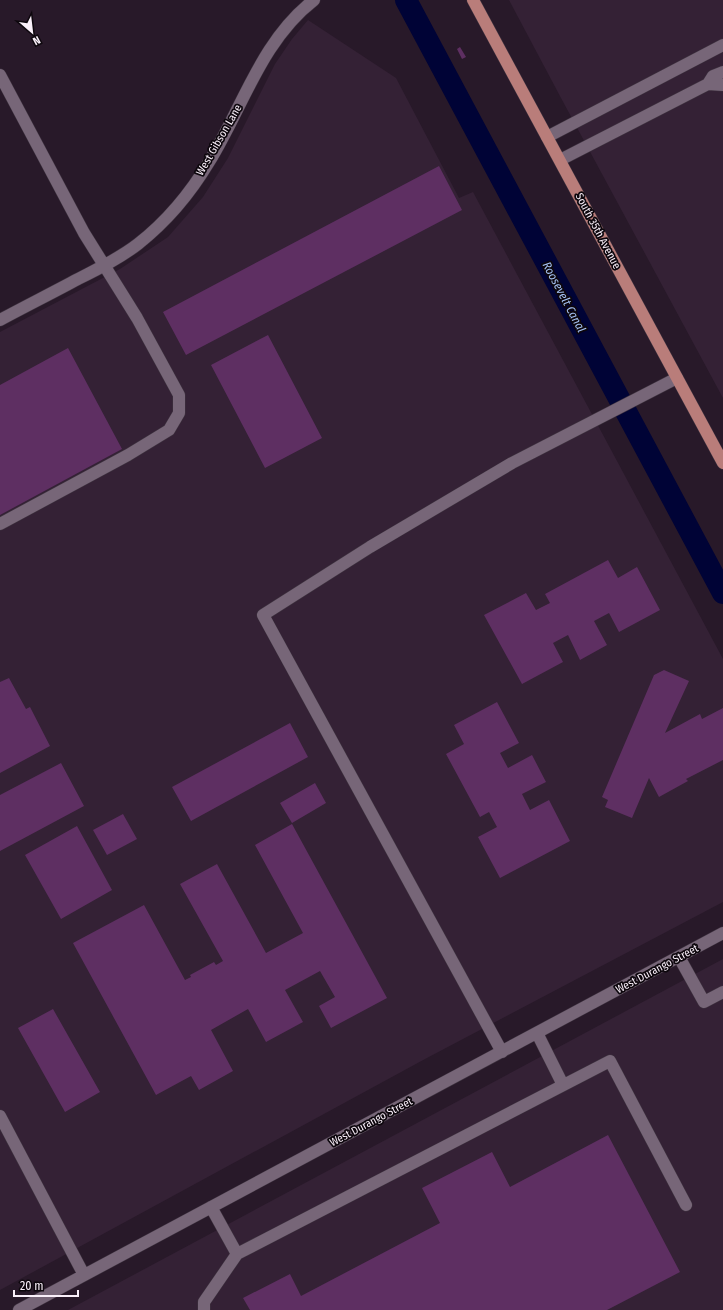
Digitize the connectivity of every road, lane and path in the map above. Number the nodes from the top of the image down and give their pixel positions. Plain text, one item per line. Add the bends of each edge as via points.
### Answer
1 (314, 0) edge
2 (473, 0) edge
3 (723, 45) edge
4 (723, 72) edge
5 (0, 75) edge
6 (708, 84) junction
7 (723, 85) edge
8 (547, 137) junction
9 (560, 160) junction
10 (105, 265) junction
11 (0, 320) edge
12 (677, 378) junction
13 (723, 463) edge
14 (0, 524) edge
15 (723, 933) edge
16 (679, 957) junction
17 (723, 992) edge
18 (537, 1033) junction
19 (502, 1052) junction
20 (563, 1085) junction
21 (0, 1116) edge
22 (686, 1206) dead end
23 (211, 1207) junction
24 (237, 1254) junction
25 (84, 1275) junction
26 (19, 1310) edge
27 (204, 1310) edge

1 - 10 street, West Gibson Lane via 287,26 266,55 210,162 189,190 166,219 138,244
2 - 8 main road, South 35th Avenue
3 - 8 street
4 - 6 street via 713,76
5 - 10 street via 84,233
6 - 7 street
6 - 9 street
8 - 9 main road, South 35th Avenue
9 - 12 main road, South 35th Avenue
10 - 11 street, West Gibson Lane
10 - 14 street via 179,395 179,413 169,430
12 - 13 main road, South 35th Avenue
12 - 19 street via 512,463 370,547 263,615
15 - 16 street, West Durango Street
16 - 17 street via 704,1002
16 - 18 street, West Durango Street
18 - 19 street, West Durango Street
18 - 20 street
19 - 23 street, West Durango Street
20 - 22 street via 610,1061
20 - 24 street
21 - 25 street
23 - 24 street
23 - 25 street, West Durango Street
24 - 27 street via 204,1302
25 - 26 street, West Durango Street

